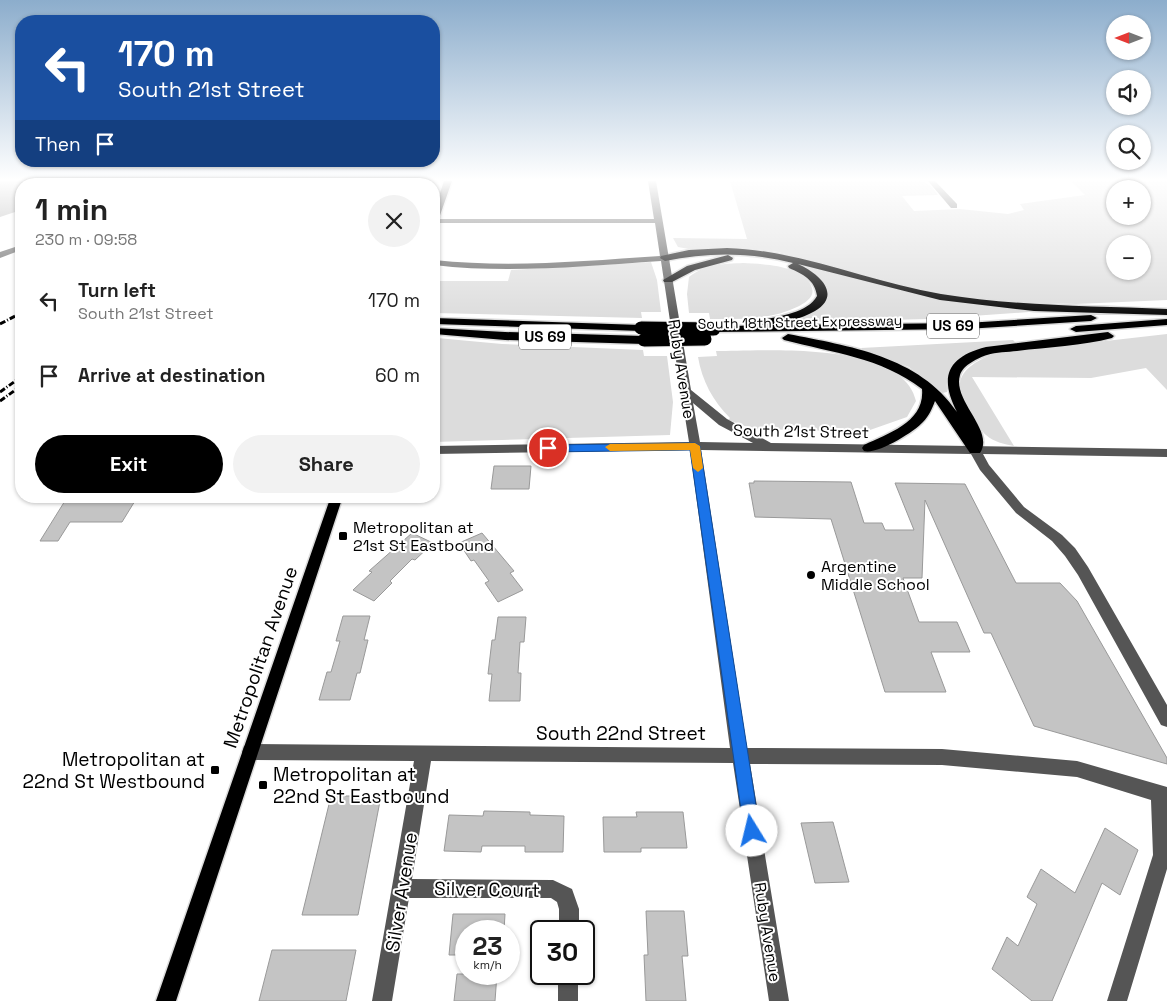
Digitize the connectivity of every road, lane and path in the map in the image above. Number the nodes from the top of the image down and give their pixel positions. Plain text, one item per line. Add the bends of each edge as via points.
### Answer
1 (659, 228) edge
2 (15, 250) edge
3 (0, 254) edge
4 (732, 257) junction
5 (665, 258) junction
6 (440, 264) edge
7 (668, 280) junction
8 (1167, 312) edge
9 (1167, 322) edge
10 (1167, 327) edge
11 (442, 328) edge
12 (738, 329) junction
13 (716, 334) junction
14 (788, 338) junction
15 (928, 387) junction
16 (684, 389) junction
17 (695, 446) junction
18 (771, 447) junction
19 (868, 448) junction
20 (440, 450) edge
21 (975, 450) junction
22 (1167, 453) edge
23 (335, 503) edge
24 (1167, 720) edge
25 (250, 752) junction
26 (424, 753) junction
27 (740, 756) junction
28 (1163, 795) edge
29 (401, 888) junction
30 (569, 920) edge
31 (568, 985) edge
32 (166, 1001) edge
33 (382, 1001) edge
34 (568, 1001) edge
35 (779, 1001) edge
36 (1117, 1001) edge

1 - 5 street, Ruby Avenue
2 - 3 street
4 - 5 highway
4 - 7 highway via 691,268
4 - 12 highway via 795,267 819,282 822,291 816,306 805,311
5 - 6 street via 539,267
5 - 7 street, Ruby Avenue
5 - 8 highway via 686,253 764,253 949,299 1034,308
7 - 16 street, Ruby Avenue
8 - 12 highway, South 18th Street Expressway / US 69 via 966,326
9 - 14 highway, South 18th Street Expressway / US 69 via 1004,332
10 - 21 highway via 1141,333 1009,347 970,357 952,376 952,388 975,433
11 - 13 highway, South 18th Street Expressway / US 69, bridge
12 - 13 highway, South 18th Street Expressway / US 69
13 - 14 highway, South 18th Street Expressway / US 69
14 - 15 highway via 847,349 893,364
15 - 19 highway via 928,403 919,418
15 - 21 highway via 942,401
16 - 17 street, Ruby Avenue
16 - 18 street via 723,422
17 - 18 street, South 21st Street
17 - 20 street, South 21st Street
17 - 27 street, Ruby Avenue
18 - 19 street, South 21st Street
19 - 21 street, South 21st Street
21 - 22 street, South 21st Street
21 - 24 street via 984,468 1020,510 1070,552
23 - 25 main road, Metropolitan Avenue
25 - 26 street, South 22nd Street
25 - 32 main road, Metropolitan Avenue
26 - 27 street, South 22nd Street
26 - 29 street, Silver Avenue
27 - 28 street, South 22nd Street via 942,757 990,761 1077,770
27 - 35 street, Ruby Avenue
28 - 36 street via 1162,855
29 - 30 street, Silver Court via 553,889 565,896
29 - 33 street, Silver Avenue
31 - 34 street

